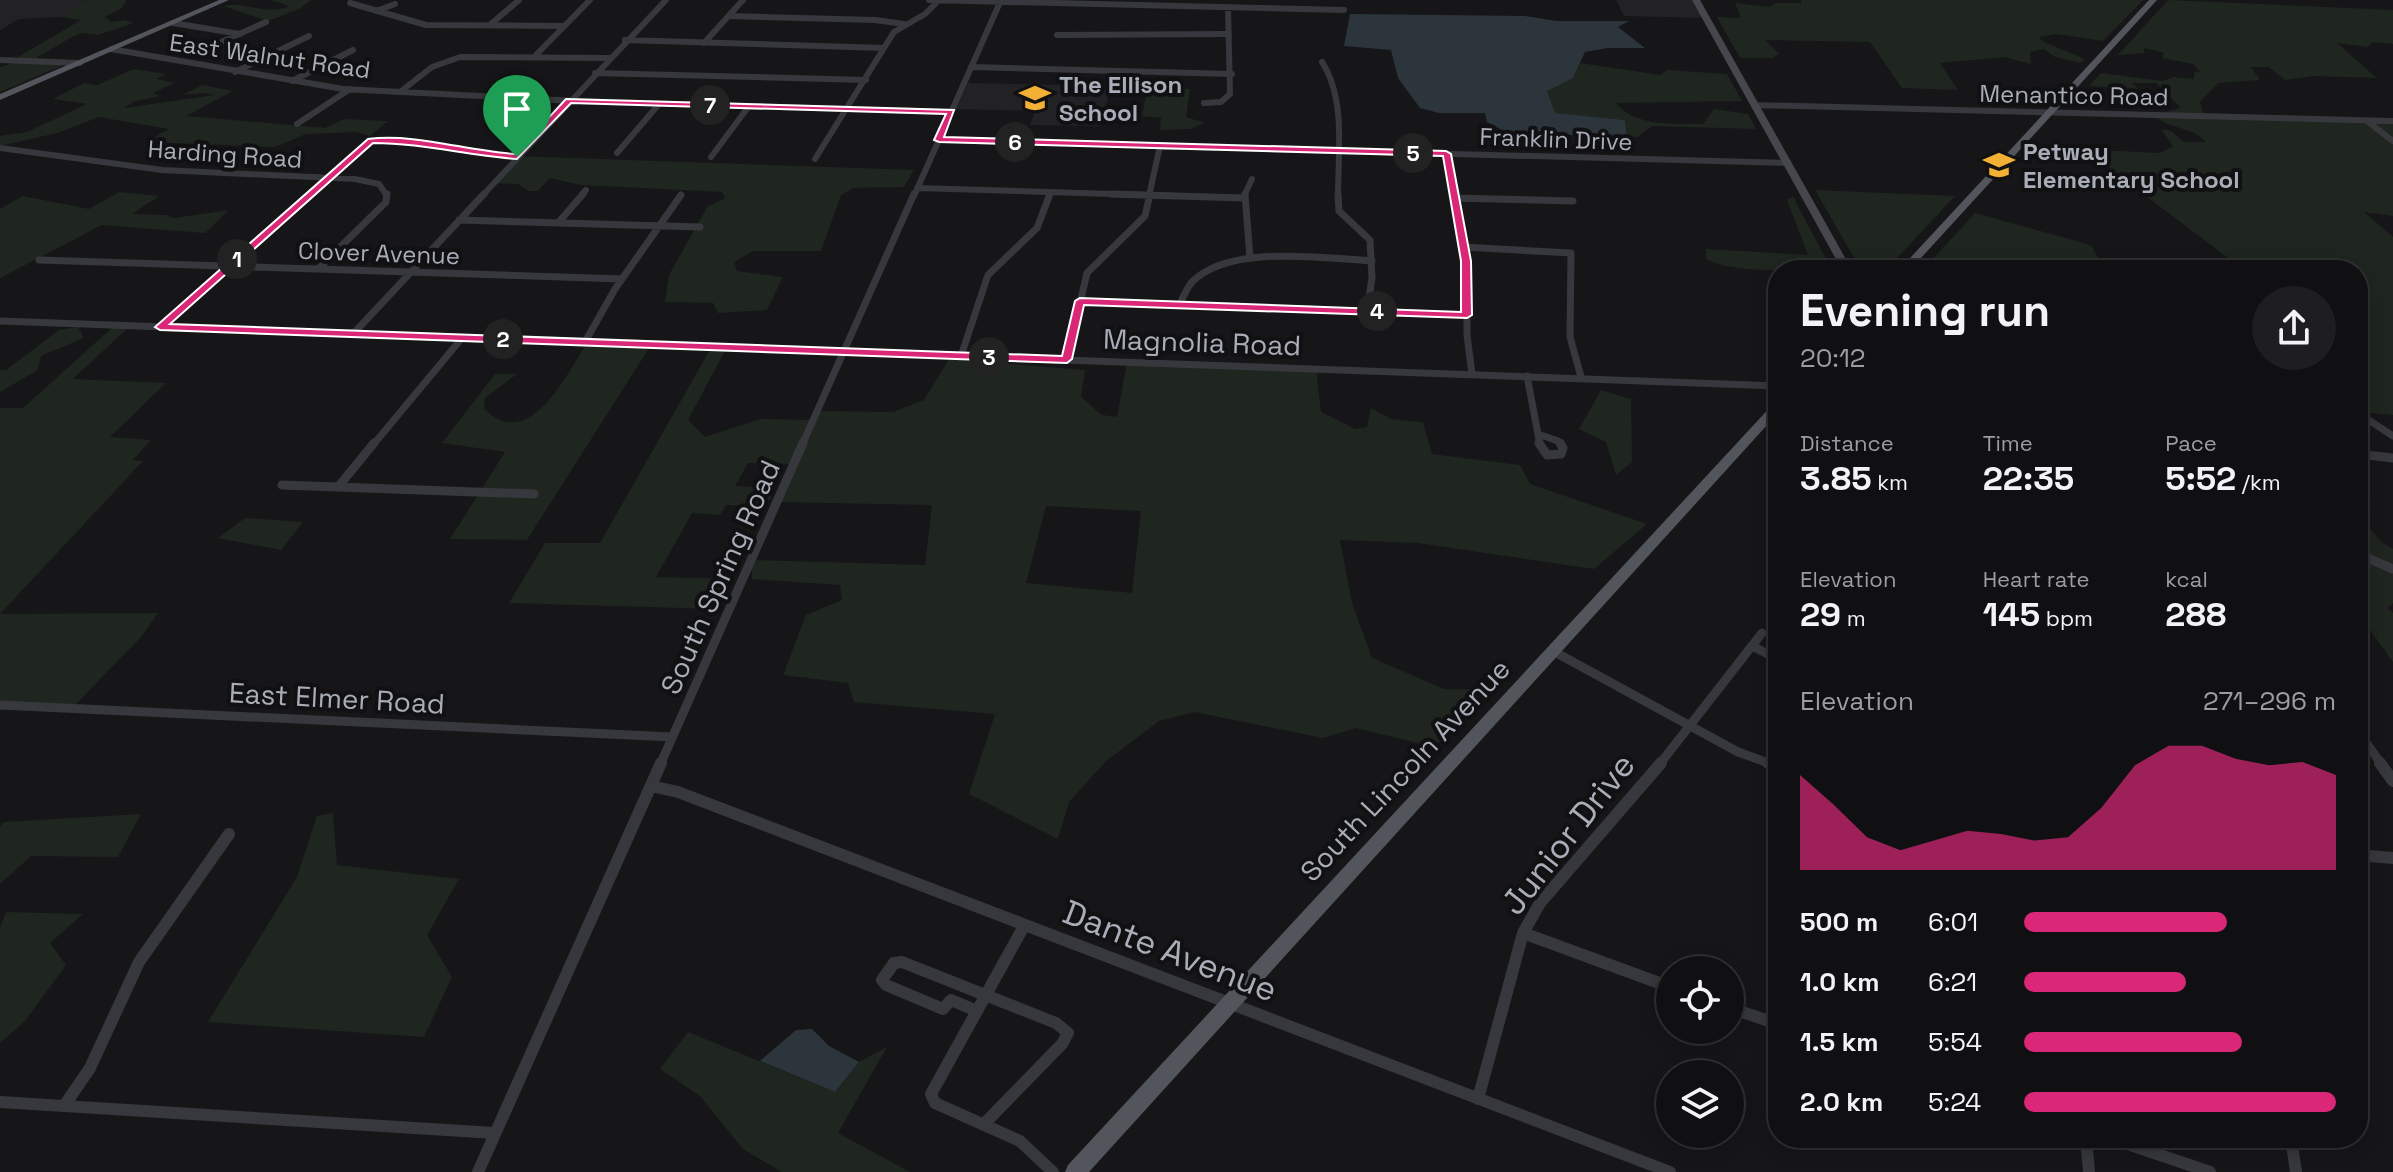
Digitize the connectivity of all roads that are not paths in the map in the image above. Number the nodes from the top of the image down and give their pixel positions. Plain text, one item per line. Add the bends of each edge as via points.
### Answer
1 (225, 0) edge
2 (519, 0) edge
3 (590, 0) edge
4 (666, 0) edge
5 (743, 0) edge
6 (929, 0) edge
7 (939, 0) edge
8 (1279, 0) edge
9 (1696, 0) edge
10 (2153, 0) edge
11 (1001, 1) edge
12 (350, 3) dead end
13 (395, 4) dead end
14 (1228, 7) junction
15 (1278, 8) junction
16 (1344, 10) dead end
17 (376, 11) junction
18 (730, 16) junction
19 (266, 22) dead end
20 (173, 23) junction
21 (491, 24) junction
22 (904, 24) junction
23 (563, 26) junction
24 (240, 34) junction
25 (1225, 34) junction
26 (1057, 35) dead end
27 (309, 36) dead end
28 (625, 40) junction
29 (704, 43) junction
30 (208, 48) dead end
31 (884, 48) junction
32 (111, 49) junction
33 (353, 50) dead end
34 (534, 57) junction
35 (609, 58) junction
36 (0, 60) edge
37 (1322, 62) dead end
38 (80, 63) junction
39 (971, 67) junction
40 (235, 72) junction
41 (595, 73) junction
42 (1232, 74) junction
43 (866, 80) junction
44 (290, 82) junction
45 (350, 89) junction
46 (400, 92) junction
47 (0, 97) edge
48 (569, 101) junction
49 (1204, 103) dead end
50 (659, 104) junction
51 (1755, 105) junction
52 (749, 106) junction
53 (848, 109) junction
54 (951, 112) junction
55 (2049, 112) junction
56 (2367, 121) junction
57 (2393, 121) edge
58 (297, 124) dead end
59 (939, 140) junction
60 (2393, 141) edge
61 (1160, 146) junction
62 (0, 148) edge
63 (1338, 151) junction
64 (617, 153) dead end
65 (1446, 154) junction
66 (517, 157) junction
67 (711, 157) dead end
68 (815, 159) dead end
69 (1788, 163) junction
70 (327, 179) junction
71 (1252, 179) dead end
72 (917, 188) junction
73 (586, 190) dead end
74 (1050, 193) junction
75 (681, 195) dead end
76 (1151, 196) junction
77 (1243, 198) junction
78 (1454, 198) junction
79 (1573, 201) dead end
80 (459, 220) junction
81 (558, 223) junction
82 (659, 226) junction
83 (700, 227) dead end
84 (1463, 247) junction
85 (1250, 258) junction
86 (39, 260) dead end
87 (1841, 260) edge
88 (1913, 260) edge
89 (1372, 261) junction
90 (228, 266) junction
91 (318, 269) junction
92 (410, 273) junction
93 (622, 279) junction
94 (1080, 301) junction
95 (1180, 304) junction
96 (1367, 311) junction
97 (1467, 315) junction
98 (0, 321) edge
99 (160, 327) junction
100 (353, 334) junction
101 (462, 338) junction
102 (585, 342) junction
103 (845, 351) junction
104 (961, 356) junction
105 (1067, 359) junction
106 (1472, 374) junction
107 (1527, 376) junction
108 (1581, 377) junction
109 (1768, 386) edge
110 (1768, 417) edge
111 (2368, 420) edge
112 (1538, 434) dead end
113 (2393, 436) edge
114 (2368, 455) edge
115 (2393, 458) edge
116 (282, 485) dead end
117 (338, 487) junction
118 (534, 494) dead end
119 (2368, 558) edge
120 (2393, 569) edge
121 (1762, 633) dead end
122 (1752, 646) junction
123 (1553, 651) junction
124 (1768, 654) edge
125 (0, 705) edge
126 (1690, 725) junction
127 (672, 737) junction
128 (2368, 753) edge
129 (1768, 762) edge
130 (2393, 781) edge
131 (651, 786) junction
132 (229, 834) dead end
133 (2368, 856) edge
134 (2393, 858) edge
135 (1024, 926) junction
136 (1523, 933) junction
137 (1656, 982) edge
138 (959, 986) junction
139 (985, 997) junction
140 (951, 1000) junction
141 (1229, 1004) junction
142 (977, 1011) junction
143 (1744, 1013) edge
144 (1768, 1021) edge
145 (1478, 1099) junction
146 (0, 1102) edge
147 (64, 1106) junction
148 (985, 1123) junction
149 (495, 1133) junction
150 (2087, 1148) edge
151 (2139, 1148) edge
152 (2292, 1148) edge
153 (478, 1172) edge
154 (1053, 1172) edge
155 (1075, 1172) edge
156 (1670, 1172) edge
157 (2089, 1172) edge
158 (2210, 1172) edge
159 (2296, 1172) edge

1 - 20 main road
2 - 21 street
3 - 23 street
4 - 28 street
5 - 18 street
6 - 7 street
7 - 11 street
7 - 22 street
8 - 15 street
9 - 51 main road
10 - 55 main road
11 - 14 street
11 - 39 street, South Spring Road
12 - 17 street
13 - 17 street
14 - 15 street
14 - 25 street
15 - 16 street
17 - 21 street via 426,25
18 - 22 street
18 - 29 street
19 - 24 street
20 - 24 street
20 - 32 main road
21 - 23 street
22 - 31 street
23 - 34 street
24 - 30 street
25 - 26 street
25 - 42 street
27 - 40 street
28 - 29 street
28 - 35 street
29 - 31 street
31 - 43 street
32 - 38 main road
32 - 40 street, East Walnut Road
33 - 44 street
34 - 35 street
34 - 46 street via 450,59
35 - 41 street
36 - 38 street
37 - 63 street via 1332,81
38 - 47 main road
39 - 42 street
39 - 54 street, South Spring Road
40 - 44 street, East Walnut Road
41 - 43 street
41 - 48 street
42 - 49 street via 1228,97
43 - 53 street
44 - 45 street, East Walnut Road
45 - 46 street, East Walnut Road
45 - 58 street
46 - 48 street, East Walnut Road
48 - 50 street, East Walnut Road
48 - 66 street
50 - 52 street, East Walnut Road
50 - 64 street
51 - 55 street, Menantico Road
51 - 69 main road
52 - 53 street, East Walnut Road
52 - 67 street
53 - 54 street, East Walnut Road
53 - 68 street
54 - 59 street, South Spring Road
55 - 56 street, Menantico Road
55 - 88 main road
56 - 57 street, Menantico Road
56 - 60 street
59 - 61 street, Franklin Drive
59 - 72 street, South Spring Road
61 - 63 street, Franklin Drive
61 - 76 street
62 - 70 street, Harding Road via 162,170
63 - 65 street, Franklin Drive
63 - 89 street via 1339,211 1370,240
65 - 69 street, Franklin Drive
65 - 78 street
66 - 70 street via 371,140
66 - 80 street
69 - 87 main road
70 - 90 street
70 - 91 street, Harding Road via 375,183 386,190 388,199
71 - 77 street
72 - 74 street
72 - 103 street, South Spring Road
73 - 81 street
74 - 76 street
74 - 104 street via 1037,228 988,275
75 - 82 street
76 - 77 street
76 - 94 street via 1143,219 1087,273
77 - 85 street
78 - 79 street
78 - 84 street
80 - 81 street
80 - 92 street
81 - 82 street
82 - 83 street
82 - 93 street
84 - 97 street
84 - 108 street via 1570,252 1570,337
85 - 89 street
85 - 95 street via 1202,273 1188,285
86 - 90 street, Clover Avenue
89 - 96 street
90 - 91 street, Clover Avenue
90 - 99 street
91 - 92 street, Clover Avenue
92 - 93 street, Clover Avenue
92 - 100 street
93 - 102 street
94 - 95 street
94 - 105 street
95 - 96 street
96 - 97 street
97 - 106 street
98 - 99 street, Magnolia Road
99 - 100 street, Magnolia Road
100 - 101 street, Magnolia Road
101 - 102 street, Magnolia Road
101 - 117 street
102 - 103 street, Magnolia Road
103 - 104 street, Magnolia Road
103 - 127 street, South Spring Road
104 - 105 street, Magnolia Road
105 - 106 street, Magnolia Road
106 - 107 street, Magnolia Road
107 - 108 street, Magnolia Road
107 - 112 street
108 - 109 street, Magnolia Road
110 - 123 main road, South Lincoln Avenue
111 - 113 street
114 - 115 street
116 - 117 street
117 - 118 street
119 - 120 street
121 - 122 street, Junior Drive
122 - 124 street
122 - 126 street, Junior Drive
123 - 126 street
123 - 141 main road, South Lincoln Avenue
125 - 127 street, East Elmer Road
126 - 129 street
126 - 136 street, Junior Drive via 1540,903
127 - 131 street, South Spring Road
128 - 130 street
131 - 135 street, Dante Avenue
131 - 149 street, South Spring Road
132 - 147 street via 139,962 96,1056
133 - 134 street
135 - 139 street
135 - 141 street, Dante Avenue
136 - 137 street
136 - 145 street, Junior Drive
138 - 139 street
138 - 140 street
138 - 140 street via 902,962 894,963 882,980 943,1009
139 - 142 street
139 - 148 street via 1056,1023 1068,1033
140 - 142 street
141 - 145 street, Dante Avenue
141 - 155 main road, South Lincoln Avenue
142 - 148 street via 931,1094 935,1103
143 - 144 street
145 - 156 street, Dante Avenue
146 - 147 street
147 - 149 street
148 - 154 street via 1020,1141
149 - 153 street, South Spring Road
150 - 157 street
151 - 158 street
152 - 159 street

